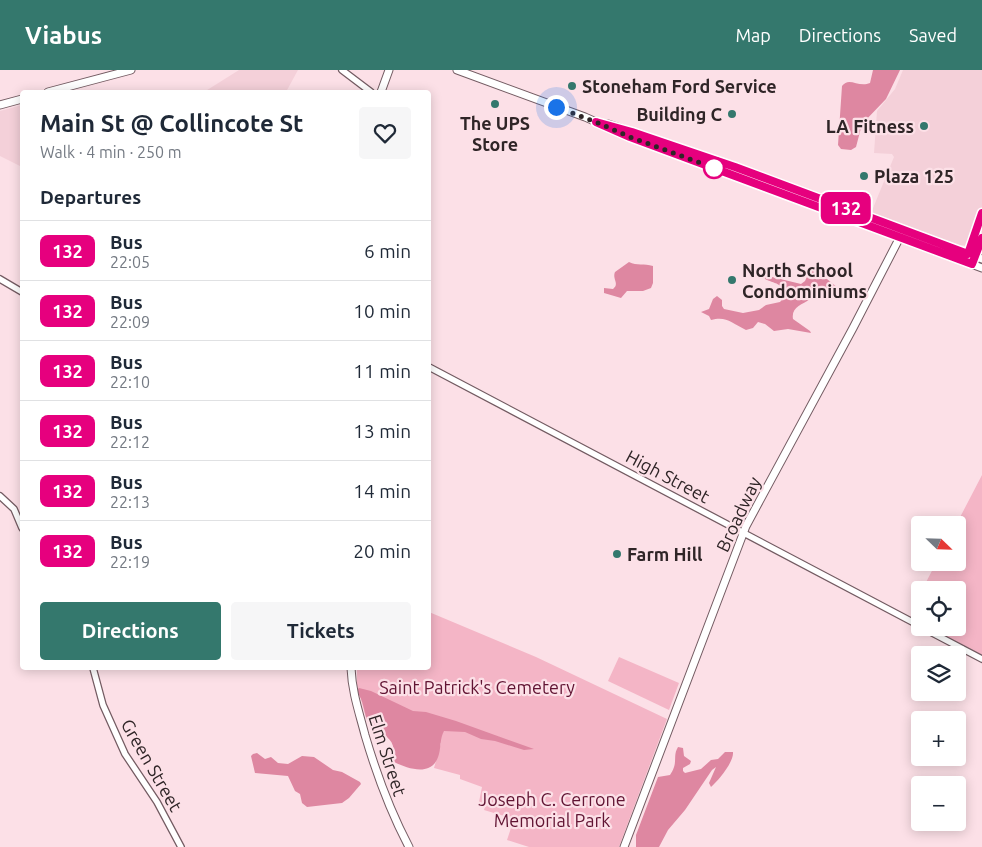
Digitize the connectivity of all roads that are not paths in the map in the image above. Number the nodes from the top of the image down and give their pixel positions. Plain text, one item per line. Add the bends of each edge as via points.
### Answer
1 (131, 70) edge
2 (342, 70) edge
3 (383, 70) edge
4 (389, 70) edge
5 (457, 70) edge
6 (56, 90) edge
7 (368, 90) edge
8 (381, 90) edge
9 (382, 90) edge
10 (20, 100) edge
11 (0, 105) edge
12 (678, 152) junction
13 (749, 172) junction
14 (741, 178) junction
15 (900, 237) junction
16 (982, 259) edge
17 (982, 268) edge
18 (0, 279) edge
19 (20, 291) edge
20 (431, 367) edge
21 (0, 496) edge
22 (20, 523) edge
23 (743, 532) junction
24 (911, 622) edge
25 (938, 636) edge
26 (982, 659) edge
27 (94, 670) edge
28 (351, 670) edge
29 (181, 847) edge
30 (409, 847) edge
31 (624, 847) edge

1 - 6 main road
2 - 7 street
3 - 8 main road
4 - 9 main road
5 - 12 main road via 596,122 632,132
10 - 11 main road
12 - 13 main road
12 - 14 main road
13 - 14 main road via 746,178
13 - 16 main road
14 - 15 main road
15 - 17 main road
15 - 23 main road, Broadway
18 - 19 street
20 - 23 street, High Street
21 - 22 street via 14,509
23 - 24 street, High Street
23 - 31 main road, Broadway
25 - 26 street, High Street
27 - 29 street, Green Street via 103,705 125,754 157,802
28 - 30 main road, Elm Street via 355,702 381,786 391,814

